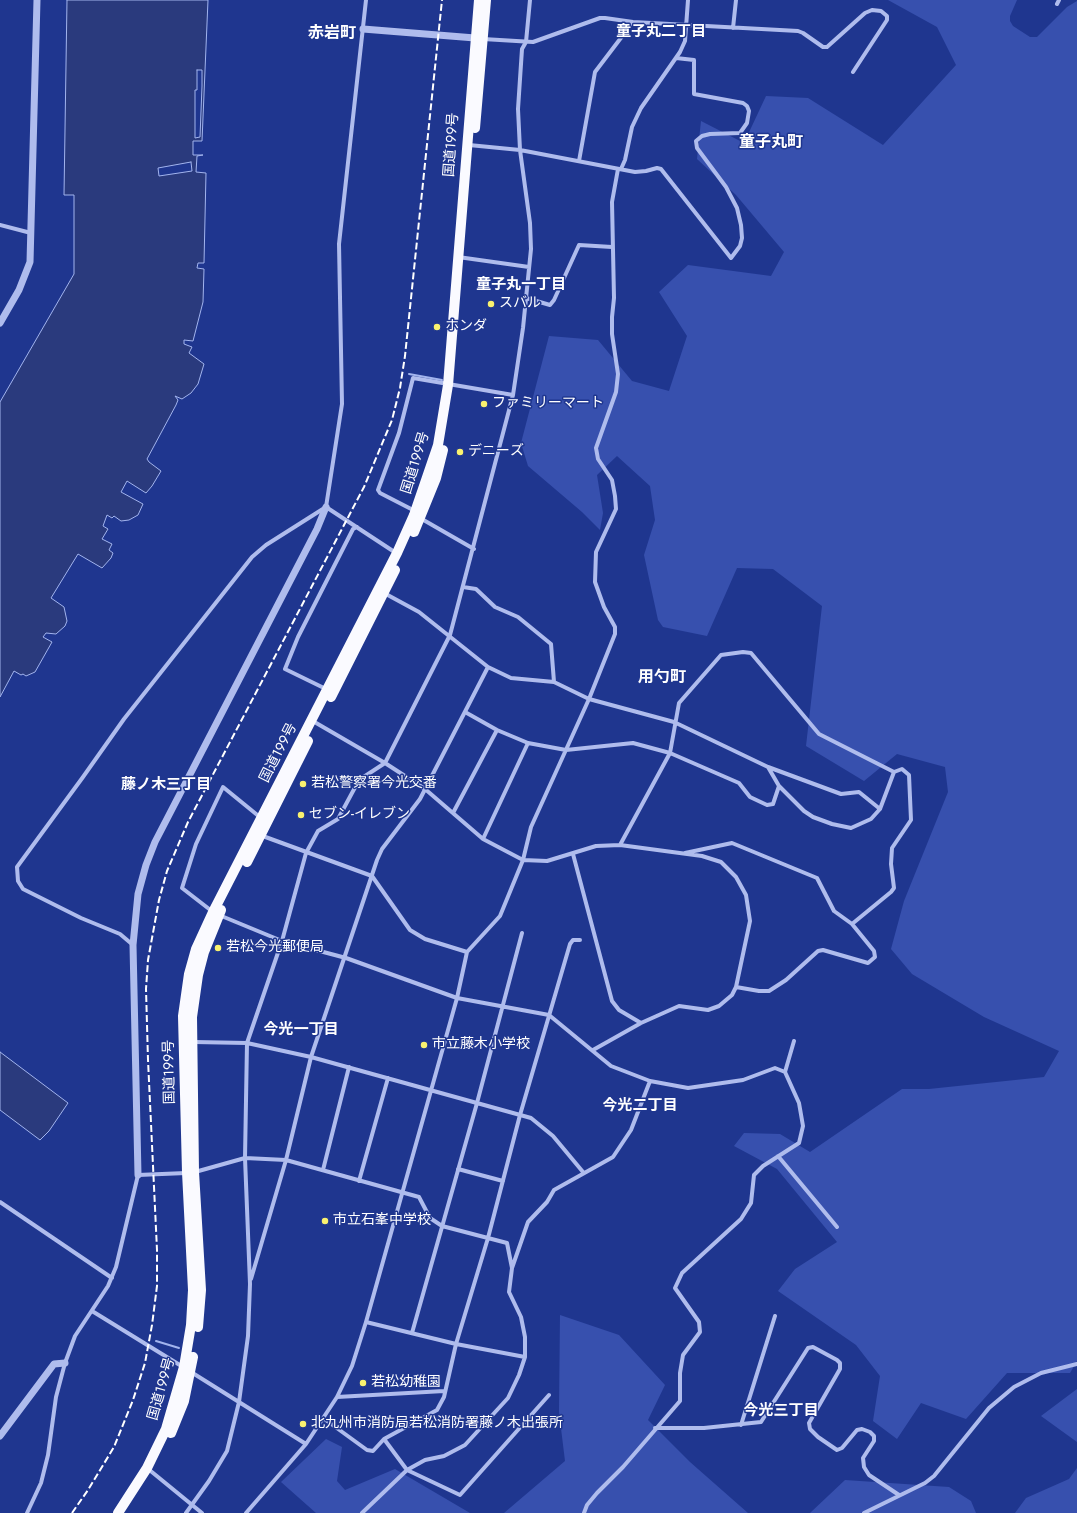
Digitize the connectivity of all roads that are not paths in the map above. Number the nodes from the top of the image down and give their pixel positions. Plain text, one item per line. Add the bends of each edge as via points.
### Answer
1 (37, 0) edge
2 (366, 0) edge
3 (478, 0) edge
4 (486, 0) edge
5 (530, 0) edge
6 (688, 0) edge
7 (736, 0) edge
8 (633, 22) junction
9 (686, 25) junction
10 (733, 28) junction
11 (363, 29) junction
12 (478, 38) junction
13 (526, 42) junction
14 (676, 58) junction
15 (853, 72) dead end
16 (470, 145) junction
17 (520, 150) junction
18 (579, 161) junction
19 (619, 169) junction
20 (0, 225) edge
21 (31, 233) junction
22 (612, 247) junction
23 (461, 257) junction
24 (529, 267) junction
25 (526, 298) junction
26 (0, 323) edge
27 (452, 385) junction
28 (513, 395) junction
29 (326, 507) junction
30 (417, 515) junction
31 (357, 527) junction
32 (474, 549) junction
33 (396, 554) junction
34 (463, 587) junction
35 (380, 591) junction
36 (450, 636) junction
37 (488, 667) junction
38 (554, 682) junction
39 (327, 689) junction
40 (589, 699) junction
41 (465, 712) junction
42 (314, 722) junction
43 (674, 722) junction
44 (497, 730) junction
45 (528, 743) junction
46 (566, 750) junction
47 (670, 753) junction
48 (385, 763) junction
49 (768, 767) junction
50 (894, 772) junction
51 (779, 786) junction
52 (425, 789) junction
53 (880, 810) junction
54 (453, 813) junction
55 (261, 819) junction
56 (258, 834) junction
57 (483, 839) junction
58 (620, 844) junction
59 (306, 853) junction
60 (573, 854) junction
61 (683, 854) junction
62 (523, 860) junction
63 (372, 876) junction
64 (216, 913) junction
65 (852, 924) junction
66 (522, 933) dead end
67 (580, 940) dead end
68 (282, 941) junction
69 (133, 945) junction
70 (468, 952) junction
71 (346, 958) junction
72 (736, 987) junction
73 (457, 998) junction
74 (502, 1005) junction
75 (549, 1015) junction
76 (640, 1023) junction
77 (794, 1041) dead end
78 (187, 1042) junction
79 (247, 1043) junction
80 (592, 1050) junction
81 (311, 1057) junction
82 (349, 1067) junction
83 (785, 1072) junction
84 (388, 1078) junction
85 (650, 1081) junction
86 (431, 1090) junction
87 (477, 1103) junction
88 (520, 1115) junction
89 (778, 1156) junction
90 (245, 1158) junction
91 (286, 1160) junction
92 (458, 1169) junction
93 (323, 1170) junction
94 (190, 1172) junction
95 (583, 1172) junction
96 (138, 1175) junction
97 (358, 1181) junction
98 (503, 1181) junction
99 (402, 1193) junction
100 (0, 1202) edge
101 (442, 1226) junction
102 (836, 1227) dead end
103 (488, 1238) junction
104 (512, 1268) junction
105 (112, 1278) junction
106 (250, 1284) junction
107 (92, 1311) junction
108 (775, 1316) dead end
109 (366, 1322) junction
110 (412, 1333) junction
111 (456, 1344) junction
112 (525, 1357) junction
113 (65, 1363) junction
114 (1077, 1364) edge
115 (187, 1369) junction
116 (444, 1391) junction
117 (549, 1395) dead end
118 (337, 1397) junction
119 (239, 1402) junction
120 (323, 1418) junction
121 (741, 1425) junction
122 (655, 1428) junction
123 (0, 1436) edge
124 (384, 1439) junction
125 (306, 1444) junction
126 (150, 1470) junction
127 (407, 1470) junction
128 (899, 1495) junction
129 (192, 1505) junction
130 (27, 1513) edge
131 (118, 1513) edge
132 (126, 1513) edge
133 (186, 1513) edge
134 (202, 1513) edge
135 (246, 1513) edge
136 (362, 1513) edge
137 (584, 1513) edge
138 (864, 1513) edge

1 - 21 street
2 - 11 street
3 - 12 highway, 国道199号
4 - 12 highway, 国道199号
5 - 13 street
6 - 9 street
7 - 10 street
8 - 9 street
8 - 13 street via 600,18 533,42
8 - 18 street via 595,72
9 - 10 street
9 - 14 street via 685,41
10 - 15 street via 798,31 827,47 865,13 872,10 881,11 887,16 887,20
11 - 12 street
11 - 29 street via 338,244 342,404
12 - 13 street
12 - 16 highway, 国道199号
13 - 17 street via 522,49 518,109
14 - 19 street via 641,108 632,127 625,160
14 - 19 street via 694,60 694,94 743,103 749,111 747,124 740,133 710,134 696,141 697,148 726,187 737,208 742,238 737,252 731,258 661,169 635,172
16 - 17 street
16 - 23 highway, 国道199号
17 - 18 street
17 - 24 street via 530,223
18 - 19 street
19 - 22 street via 612,202
20 - 21 street
21 - 26 street via 30,262 19,290
22 - 25 street via 578,245 550,305
22 - 40 street via 612,334 618,374 616,392 596,448 598,459 612,480 616,509 596,552 595,582 616,631
23 - 24 street
23 - 27 highway, 国道199号
24 - 25 street
25 - 28 street
27 - 28 street
27 - 30 highway, 国道199号 via 438,445
27 - 30 street via 413,378 399,433 378,490
28 - 32 street
29 - 31 street
29 - 69 street via 317,530 155,842 138,894
29 - 69 street via 266,545 252,557 124,719 16,867 18,881 23,889 120,934
30 - 32 street
30 - 33 highway, 国道199号
30 - 35 highway, 国道199号
31 - 33 street
31 - 39 street via 353,530 298,637 285,669
32 - 34 street
33 - 35 highway, 国道199号
34 - 36 street
34 - 38 street via 476,589 495,607 518,617 551,644
35 - 36 street via 419,612
35 - 39 highway, 国道199号
35 - 42 highway, 国道199号
36 - 37 street
36 - 48 street
37 - 38 street via 511,678
37 - 41 street
38 - 40 street
39 - 42 highway, 国道199号
40 - 43 street
40 - 46 street
41 - 44 street
41 - 52 street
42 - 48 street
42 - 55 highway, 国道199号
42 - 56 highway, 国道199号
43 - 47 street
43 - 49 street
43 - 50 street via 679,703 721,655 751,653 819,734
44 - 45 street
44 - 54 street
45 - 46 street
45 - 57 street
46 - 47 street via 633,743
46 - 62 street via 531,827
47 - 51 street via 739,783 750,798 767,805 773,804
47 - 58 street
48 - 52 street
48 - 59 street via 359,780 338,819 318,831
49 - 51 street
49 - 53 street via 841,794 859,792
50 - 53 street
50 - 65 street via 902,769 909,775 911,820 892,848 894,888
51 - 53 street via 804,811 838,826 851,828 864,824
52 - 54 street
52 - 63 street via 382,849
54 - 57 street
55 - 56 highway, 国道199号
55 - 64 street via 223,787 196,844 182,888
56 - 59 street
56 - 64 highway, 国道199号
57 - 62 street
58 - 60 street via 596,846
58 - 61 street
59 - 63 street
59 - 68 street
60 - 62 street via 547,861
60 - 76 street via 612,1001 619,1010
61 - 65 street via 732,843 780,862 817,878 834,911
61 - 72 street via 721,862 736,877 746,895 750,921
62 - 70 street via 500,916
63 - 70 street via 410,930 425,938
63 - 71 street
64 - 68 street
64 - 78 highway, 国道199号 via 196,950 190,974 183,1016
65 - 72 street via 874,951 875,957 872,961 868,963 823,950 818,951 786,980 769,991
66 - 74 street
67 - 75 street via 573,940 570,944
68 - 71 street
68 - 79 street
69 - 96 street
70 - 73 street
71 - 73 street
71 - 81 street
72 - 76 street via 732,995 719,1006 708,1010 679,1006
73 - 74 street
73 - 86 street
74 - 75 street
74 - 87 street
75 - 80 street
75 - 88 street
76 - 80 street
77 - 83 street
78 - 79 street
78 - 94 highway, 国道199号
79 - 81 street
79 - 90 street
80 - 85 street via 611,1066
81 - 82 street
81 - 91 street
82 - 84 street
82 - 93 street
83 - 85 street via 775,1068 743,1080 688,1088
83 - 89 street via 799,1103 803,1126 799,1143
84 - 86 street
84 - 97 street
85 - 95 street via 631,1130 619,1150 613,1157
86 - 87 street
86 - 99 street
87 - 88 street
87 - 92 street
88 - 95 street via 531,1118 547,1130
88 - 98 street
89 - 102 street
89 - 122 street via 754,1175 751,1203 741,1219 682,1274 675,1288 699,1322 700,1332 684,1355 680,1373 680,1401
90 - 91 street
90 - 94 street
90 - 106 street
91 - 93 street
91 - 106 street
92 - 98 street
92 - 101 street
93 - 97 street
94 - 96 street
94 - 115 highway, 国道199号 via 194,1290
95 - 104 street via 554,1190 547,1202 528,1222
96 - 105 street
97 - 99 street
98 - 103 street
99 - 101 street via 418,1197 430,1218
99 - 109 street
100 - 105 street
101 - 103 street
101 - 110 street
103 - 104 street via 507,1243
103 - 111 street
104 - 112 street via 509,1292 521,1317
105 - 107 street
106 - 119 street via 248,1336
107 - 113 street via 75,1336
107 - 115 street
108 - 121 street
109 - 110 street
109 - 118 street via 352,1366
110 - 111 street
111 - 112 street
111 - 116 street
112 - 127 street via 508,1398 465,1445 444,1456 425,1460
113 - 123 street via 54,1364
113 - 130 street via 56,1397 48,1455 41,1483
114 - 128 street via 1041,1374 1007,1392 989,1408 934,1476
115 - 119 street
115 - 126 highway, 国道199号
116 - 118 street
116 - 124 street via 444,1397 437,1410
117 - 127 street via 460,1495
118 - 120 street
119 - 125 street
119 - 129 street via 226,1451
120 - 124 street via 367,1450 373,1451
120 - 125 street
121 - 122 street
121 - 128 street via 761,1422 808,1348 813,1347 837,1360 840,1369 809,1423 810,1429 837,1450 842,1448 857,1430 870,1432 874,1436 874,1441 863,1458 864,1467 868,1475
122 - 137 street via 623,1467 597,1493
124 - 127 street
125 - 135 street
126 - 129 street
126 - 131 highway, 国道199号
126 - 132 highway, 国道199号
127 - 136 street
128 - 138 street
129 - 133 street
129 - 134 street

